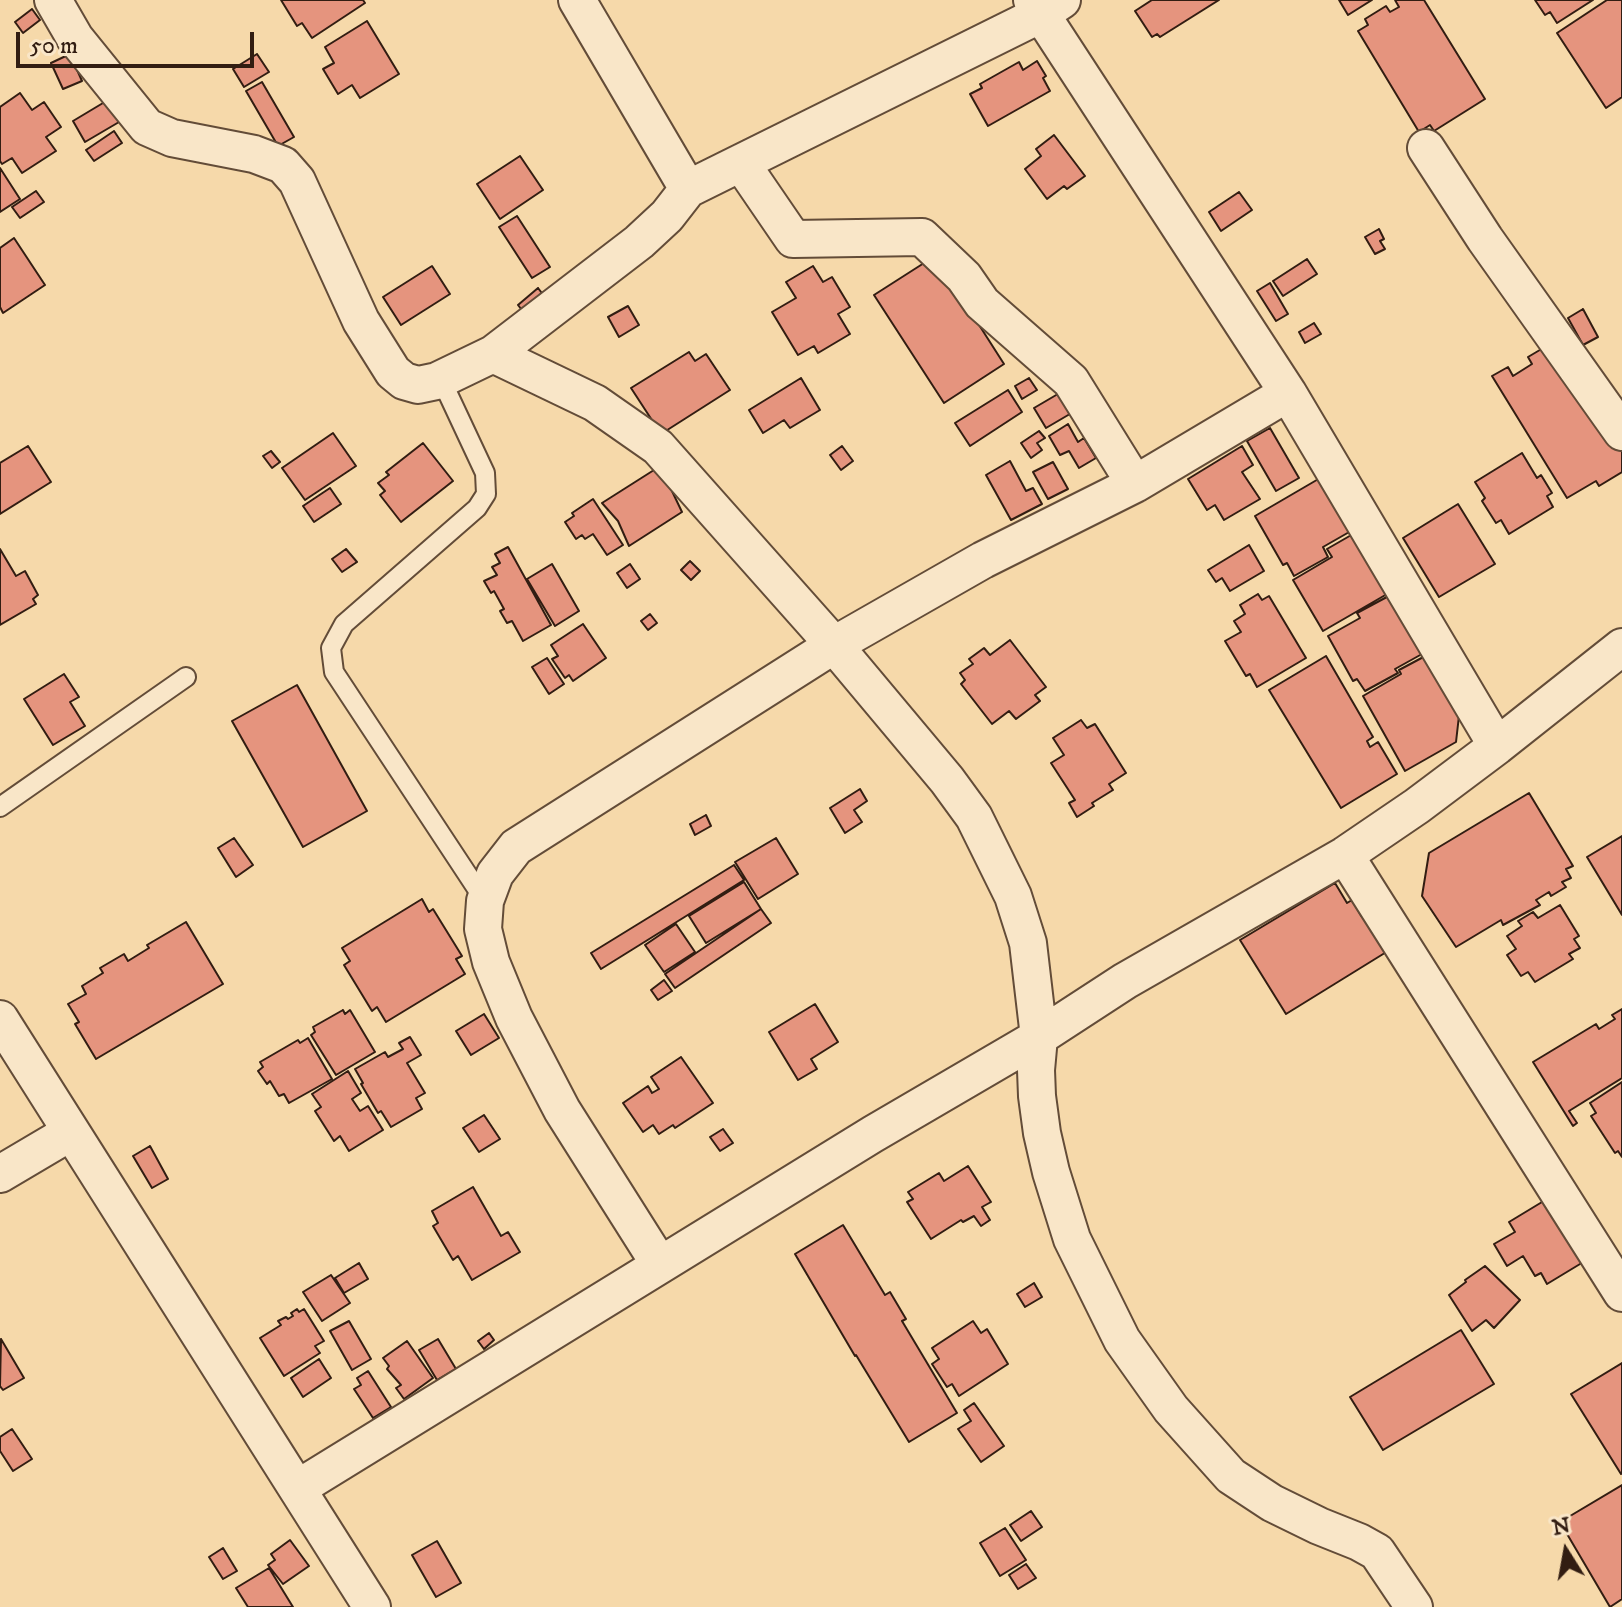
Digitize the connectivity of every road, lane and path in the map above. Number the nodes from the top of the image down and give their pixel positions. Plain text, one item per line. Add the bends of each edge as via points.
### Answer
1 (53, 0) edge
2 (577, 0) edge
3 (1045, 5) edge
4 (1426, 148) dead end
5 (741, 163) junction
6 (688, 189) junction
7 (493, 354) junction
8 (441, 379) junction
9 (1288, 393) junction
10 (1622, 432) edge
11 (1135, 484) junction
12 (834, 645) junction
13 (1622, 647) edge
14 (186, 677) dead end
15 (1497, 746) junction
16 (0, 807) edge
17 (1345, 855) junction
18 (485, 901) junction
19 (0, 1019) edge
20 (1039, 1037) junction
21 (71, 1132) junction
22 (0, 1174) edge
23 (660, 1265) junction
24 (1622, 1293) edge
25 (298, 1488) junction
26 (372, 1607) edge
27 (1414, 1607) edge

1 - 8 street via 75,38 147,127 283,165 297,181 361,321 393,372 418,385
2 - 6 street
3 - 5 street
3 - 9 street
4 - 10 street
5 - 6 street
5 - 11 street via 793,239 922,237 964,277 982,303 1071,381
6 - 7 street via 639,242
7 - 8 street
7 - 12 street via 595,403 658,447
8 - 18 lane via 485,473 486,494 477,508 344,624 331,648 334,672
9 - 11 street
9 - 15 street
11 - 12 street via 983,560
12 - 18 street via 516,847 495,874
12 - 20 street via 974,817 1013,896 1028,943
13 - 15 street
14 - 16 lane
15 - 17 street
17 - 20 street via 1125,981
17 - 24 street
18 - 23 street via 483,929 491,962 514,1018 562,1110
19 - 21 street
20 - 23 street
20 - 27 street via 1037,1096 1051,1172 1072,1239 1122,1340 1171,1409 1231,1476 1272,1503 1377,1552
21 - 22 street
21 - 25 street
23 - 25 street
25 - 26 street

